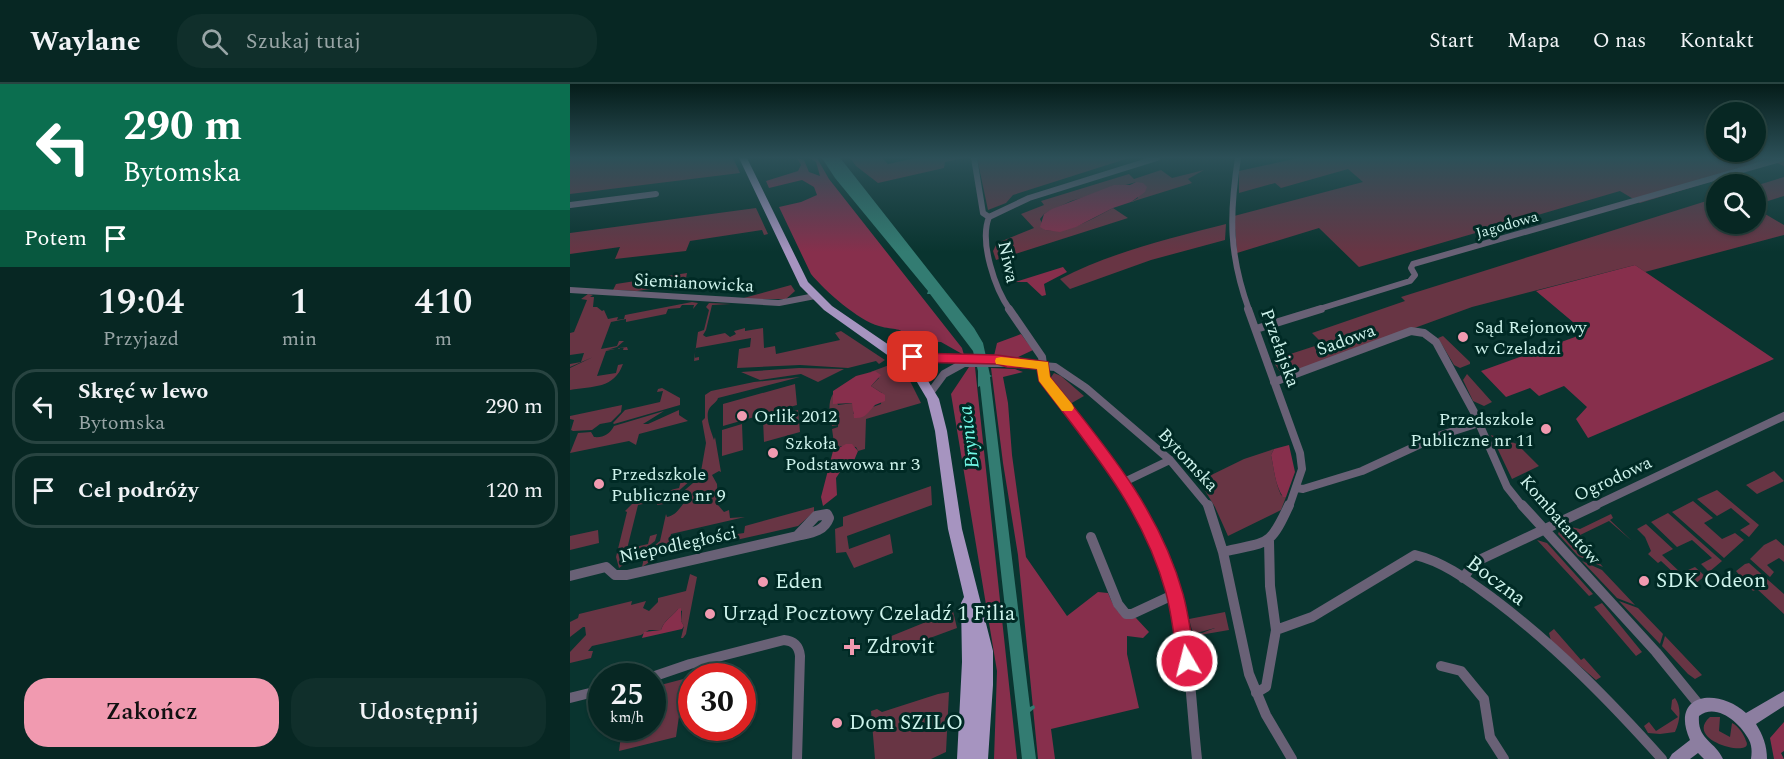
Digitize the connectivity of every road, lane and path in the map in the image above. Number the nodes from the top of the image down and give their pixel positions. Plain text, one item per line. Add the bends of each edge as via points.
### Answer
1 (758, 190) edge
2 (979, 190) edge
3 (1056, 190) edge
4 (1233, 190) edge
5 (1674, 190) edge
6 (656, 194) dead end
7 (570, 205) edge
8 (989, 217) junction
9 (570, 290) edge
10 (815, 296) junction
11 (1256, 329) junction
12 (1428, 335) joint
13 (904, 361) junction
14 (969, 361) junction
15 (1043, 365) junction
16 (1275, 381) junction
17 (930, 393) junction
18 (1784, 416) edge
19 (1479, 423) junction
20 (1170, 460) junction
21 (1124, 482) junction
22 (1297, 488) junction
23 (1543, 530) junction
24 (796, 536) dead end
25 (1091, 537) dead end
26 (1269, 541) junction
27 (1223, 552) junction
28 (570, 576) edge
29 (968, 578) junction
30 (1463, 578) junction
31 (1175, 594) junction
32 (1276, 630) junction
33 (1441, 666) dead end
34 (666, 672) edge
35 (1257, 693) junction
36 (588, 694) edge
37 (570, 698) edge
38 (1784, 698) edge
39 (1700, 706) junction
40 (1746, 722) junction
41 (1698, 741) junction
42 (797, 759) edge
43 (966, 759) edge
44 (979, 759) edge
45 (1197, 759) edge
46 (1292, 759) edge
47 (1504, 759) edge
48 (1662, 759) edge
49 (1677, 759) edge
50 (1715, 759) edge
51 (1759, 759) edge

1 - 10 main road via 794,266
2 - 8 street, Niwa via 983,213
3 - 8 street
4 - 11 street, Przełajska via 1232,256
5 - 11 street, Jagodowa via 1413,264 1415,275 1410,281
6 - 7 street
8 - 15 street, Niwa via 985,227 993,279
9 - 10 street, Siemianowicka via 779,303
10 - 13 main road
11 - 16 street, Przełajska
12 - 16 street, Sadowa via 1411,332
12 - 19 street, Kombatantów via 1440,348
13 - 14 street, Bytomska via 913,357
13 - 17 main road
14 - 15 street, Bytomska
14 - 17 street, Bytomska via 947,371
15 - 20 street, Bytomska via 1069,375
15 - 21 street, Niwa via 1045,379
16 - 22 street, Przełajska via 1301,460
17 - 29 main road via 941,431 954,519
18 - 23 street, Ogrodowa
19 - 22 street via 1439,436 1368,469
19 - 23 street, Kombatantów via 1508,487
20 - 21 street
20 - 27 street, Bytomska via 1210,508
21 - 31 street, Niwa via 1155,539
22 - 26 street, Przełajska via 1280,529
23 - 30 street, Ogrodowa via 1475,562
23 - 39 street, Kombatantów via 1656,652
24 - 28 street, Niepodległości via 622,577 606,567
25 - 31 street via 1118,604 1126,614
26 - 27 street
26 - 32 street
27 - 35 street, Bytomska via 1239,632
29 - 43 main road
29 - 44 main road via 985,651
30 - 32 street, Boczna via 1429,557 1415,555 1312,617
30 - 48 street, Boczna via 1563,655
31 - 45 street, Niwa
32 - 35 street via 1266,687
33 - 47 street via 1461,671 1484,699 1490,737
34 - 42 street via 784,640 795,644 800,656
35 - 46 street, Bytomska
36 - 37 street
38 - 40 street
39 - 40 street via 1722,706
39 - 41 street via 1693,712 1691,722
40 - 51 street via 1758,739
41 - 49 street
41 - 50 street

